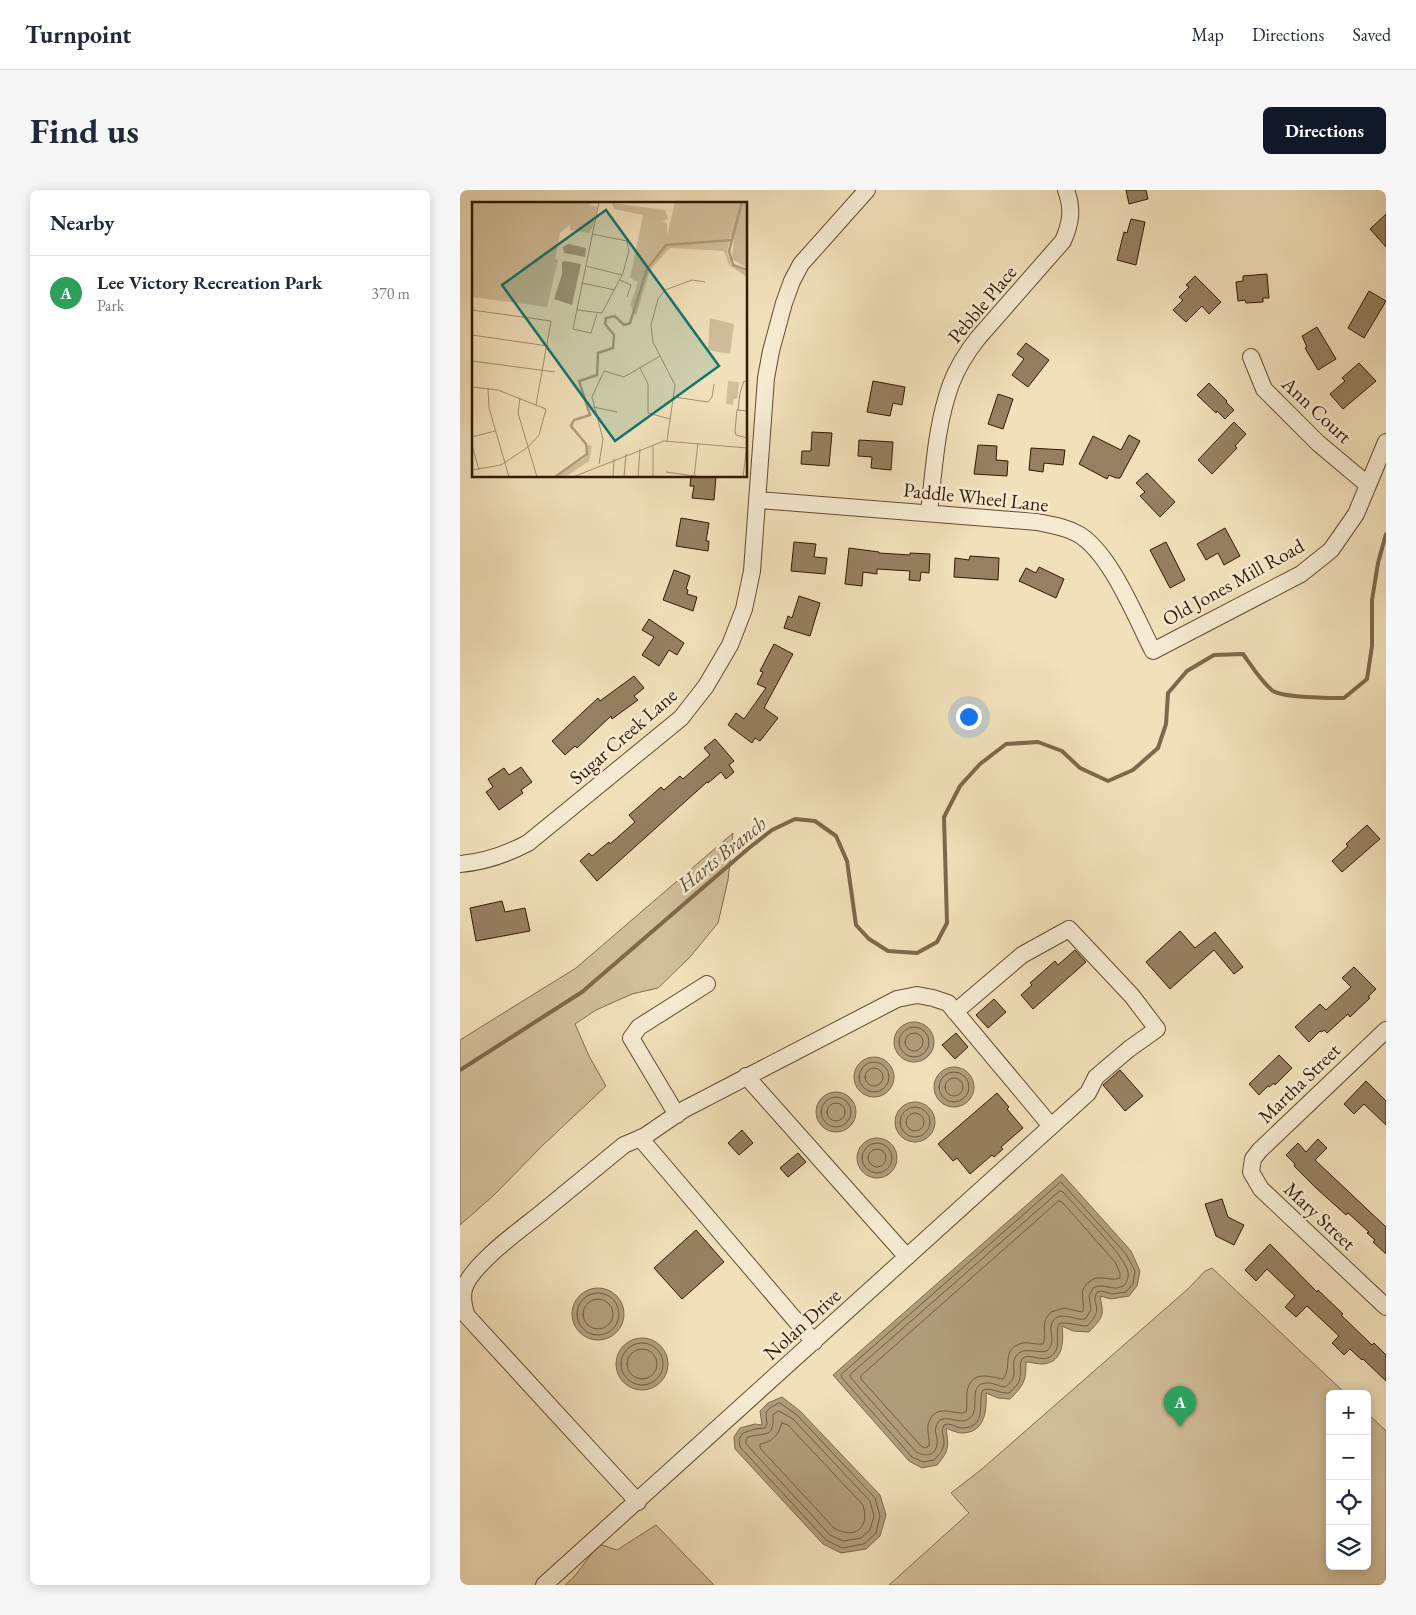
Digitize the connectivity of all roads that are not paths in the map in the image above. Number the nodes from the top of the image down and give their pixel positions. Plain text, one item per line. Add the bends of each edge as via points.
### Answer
1 (1066, 190) edge
2 (856, 194) edge
3 (1252, 357) dead end
4 (1386, 442) edge
5 (1368, 485) junction
6 (758, 500) junction
7 (928, 512) junction
8 (1153, 651) joint
9 (460, 864) edge
10 (708, 984) dead end
11 (955, 1012) junction
12 (1383, 1040) edge
13 (746, 1076) junction
14 (676, 1114) junction
15 (1052, 1126) junction
16 (640, 1138) junction
17 (1251, 1172) joint
18 (907, 1257) junction
19 (1386, 1307) edge
20 (814, 1342) junction
21 (638, 1502) junction
22 (544, 1585) edge

1 - 7 street, Pebble Place via 1071,215 1063,242 978,338 951,383 940,424
2 - 6 street, Sugar Creek Lane via 801,264 784,303 766,378
3 - 5 street, Ann Court via 1264,389 1318,443
4 - 5 street, Old Jones Mill Road
5 - 8 street, Old Jones Mill Road via 1345,531 1315,564
6 - 7 street, Paddle Wheel Lane
6 - 9 street, Sugar Creek Lane via 752,572 744,610 730,645 694,704 528,843 494,858
7 - 8 street, Paddle Wheel Lane via 1038,522 1066,528 1079,535 1102,556 1114,574
10 - 14 street via 639,1027 631,1038
11 - 13 street via 948,1003 933,998 917,995 897,999
11 - 15 street
11 - 15 street, Nolan Drive via 1022,955 1069,929 1132,996 1157,1029 1096,1077 1088,1093
12 - 17 street, Martha Street via 1259,1151 1253,1159
13 - 14 street
13 - 18 street
14 - 16 street
15 - 18 street, Nolan Drive
16 - 20 street
16 - 21 street via 624,1145 500,1247 470,1279 463,1299 467,1316
17 - 19 street, Mary Street via 1269,1197
18 - 20 street, Nolan Drive
20 - 21 street, Nolan Drive
21 - 22 street, Nolan Drive

